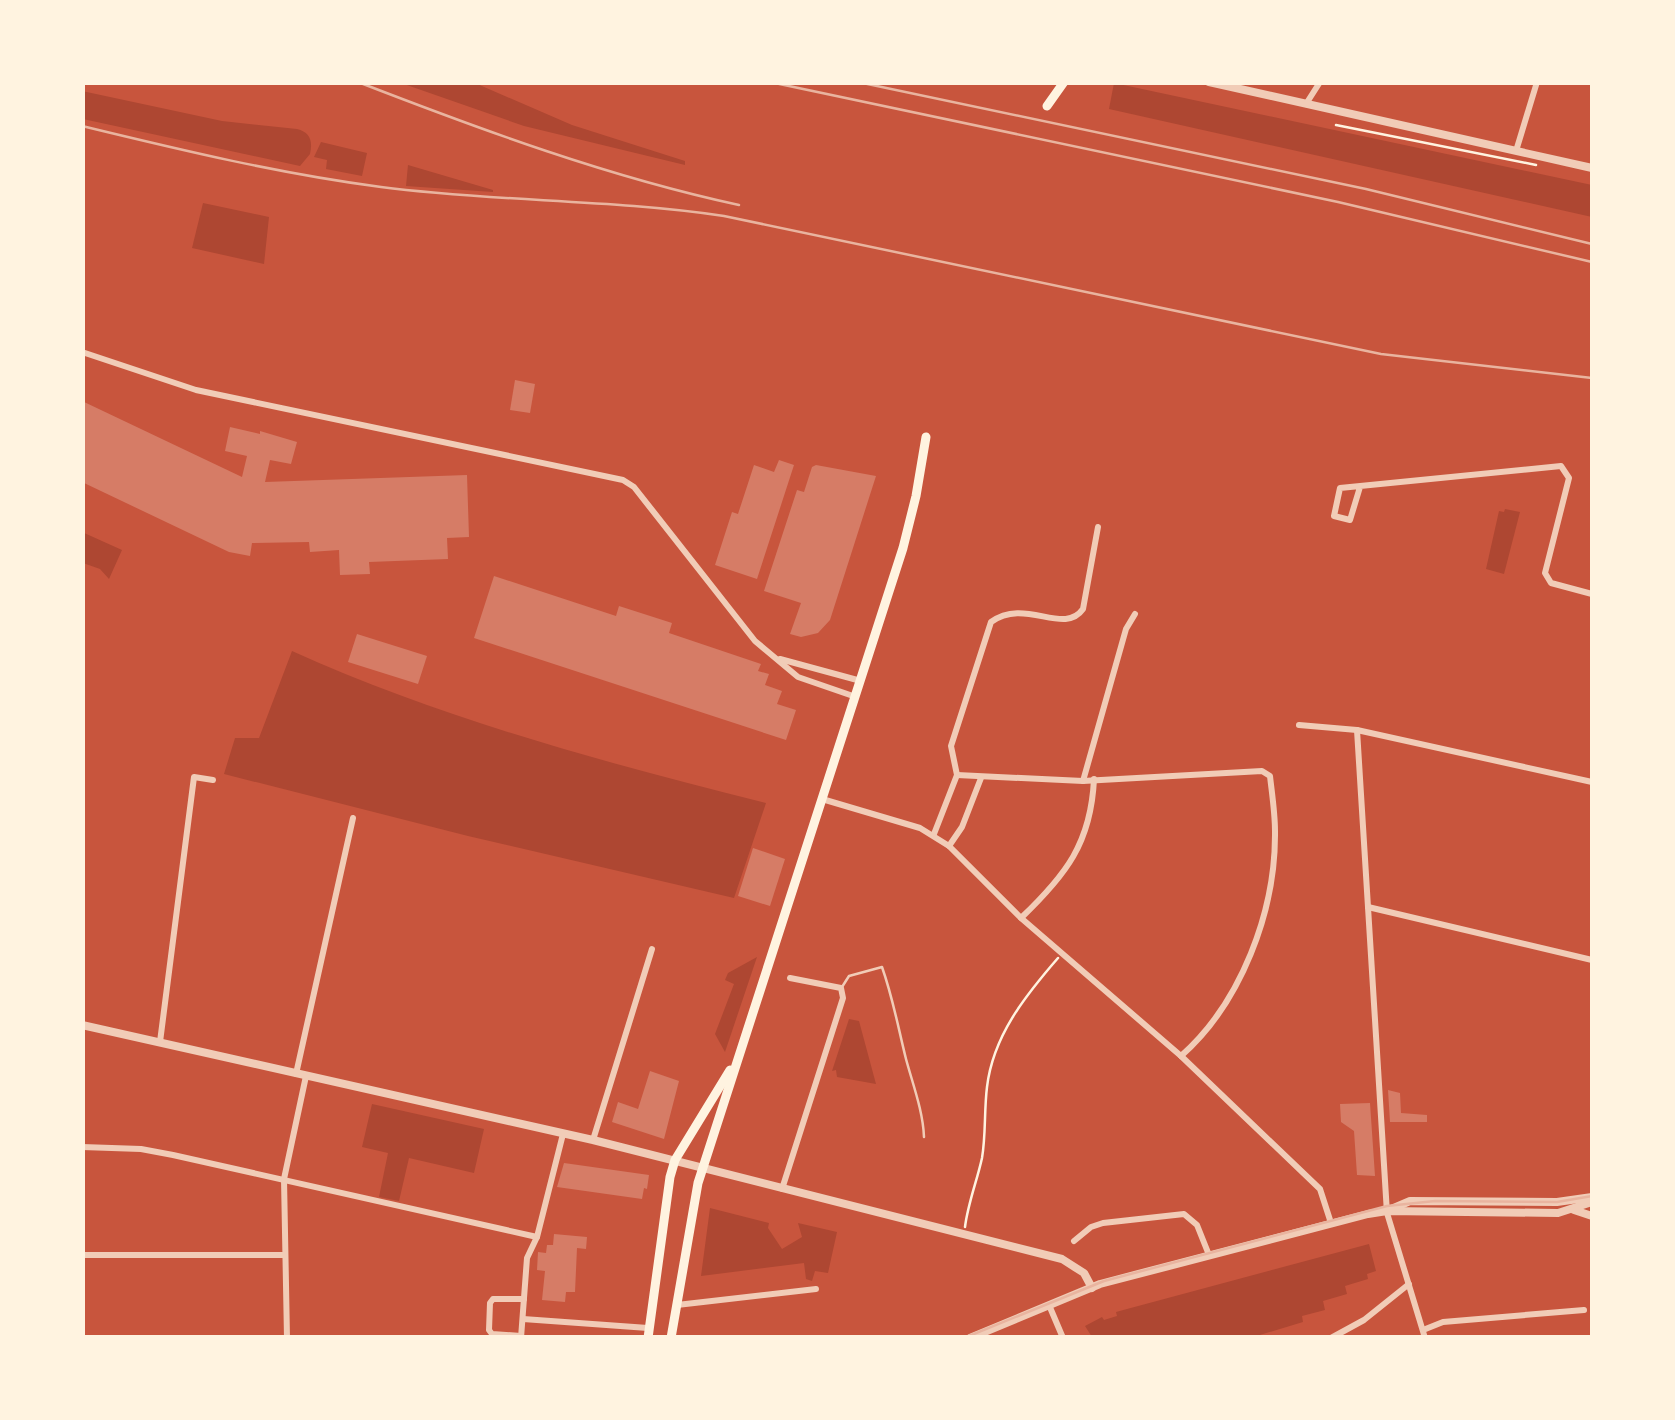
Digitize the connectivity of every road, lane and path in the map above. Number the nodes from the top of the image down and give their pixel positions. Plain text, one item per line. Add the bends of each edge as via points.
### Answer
1 (1054, 82) edge
2 (1064, 82) edge
3 (1209, 82) edge
4 (1320, 82) edge
5 (1537, 82) edge
6 (1306, 104) junction
7 (1336, 126) dead end
8 (1516, 151) junction
9 (1536, 166) dead end
10 (1592, 168) edge
11 (82, 352) edge
12 (926, 437) dead end
13 (1360, 487) junction
14 (1098, 527) dead end
15 (1592, 594) edge
16 (1135, 614) dead end
17 (774, 657) junction
18 (861, 681) junction
19 (856, 697) junction
20 (1299, 726) dead end
21 (1357, 730) junction
22 (958, 775) junction
23 (980, 778) junction
24 (1094, 779) junction
25 (212, 780) dead end
26 (1083, 781) junction
27 (1592, 782) edge
28 (822, 799) junction
29 (353, 818) dead end
30 (934, 834) junction
31 (949, 846) junction
32 (1368, 907) junction
33 (1021, 918) junction
34 (652, 948) dead end
35 (1062, 953) junction
36 (1592, 960) edge
37 (790, 978) dead end
38 (841, 988) junction
39 (82, 1025) edge
40 (160, 1042) junction
41 (1181, 1056) junction
42 (737, 1059) junction
43 (296, 1074) junction
44 (306, 1076) junction
45 (564, 1134) junction
46 (924, 1137) dead end
47 (593, 1140) junction
48 (82, 1147) edge
49 (675, 1160) junction
50 (704, 1168) junction
51 (284, 1178) junction
52 (782, 1189) junction
53 (1592, 1200) edge
54 (1574, 1210) junction
55 (1387, 1211) junction
56 (1592, 1216) edge
57 (1331, 1223) junction
58 (964, 1234) junction
59 (537, 1237) junction
60 (1074, 1241) dead end
61 (82, 1255) edge
62 (285, 1255) junction
63 (1209, 1255) junction
64 (1409, 1284) junction
65 (1092, 1288) junction
66 (816, 1289) dead end
67 (524, 1299) junction
68 (1049, 1304) junction
69 (676, 1305) junction
70 (1584, 1310) dead end
71 (522, 1318) junction
72 (648, 1333) edge
73 (1424, 1334) edge
74 (520, 1337) edge
75 (287, 1338) edge
76 (670, 1338) edge
77 (970, 1338) edge
78 (1063, 1338) edge
79 (1331, 1338) edge

1 - 2 main road via 1047,106
3 - 6 street
4 - 6 street
5 - 8 street
6 - 8 street
7 - 9 path
8 - 10 street
11 - 17 street via 196,390 623,480
12 - 18 main road via 907,531
13 - 13 street via 1340,488 1334,516 1350,520
13 - 15 street via 1561,466 1570,478 1546,579
14 - 22 street via 1078,616 1015,611 991,622 952,746
16 - 26 street
17 - 18 street
17 - 19 street via 798,678
18 - 19 main road
19 - 28 main road
20 - 21 street
21 - 27 street
21 - 32 street
22 - 23 street
22 - 30 street
23 - 26 street
23 - 31 street
24 - 26 street
24 - 33 street via 1083,839 1054,886
24 - 41 street via 1270,776 1276,830 1256,937 1219,1015
25 - 40 street via 194,778
28 - 30 street
28 - 42 main road
29 - 43 street
30 - 31 street
31 - 33 street
32 - 36 street
32 - 55 street
33 - 35 street
34 - 47 street
35 - 41 street
35 - 58 path via 1026,994 997,1051
37 - 38 street
38 - 46 lane via 850,976 882,966
38 - 52 street
39 - 40 street
40 - 43 street
41 - 57 street via 1320,1189
42 - 49 main road
42 - 50 main road
43 - 44 street
44 - 45 street
44 - 51 street
45 - 47 street
45 - 59 street
47 - 49 street
48 - 51 street via 142,1149
49 - 50 street
49 - 72 main road
50 - 52 street
50 - 69 main road
51 - 59 street
51 - 62 street
52 - 58 street
53 - 54 street
53 - 55 street via 1410,1202
54 - 55 street
54 - 56 street
55 - 57 street
55 - 64 street
57 - 63 street
58 - 65 street via 1062,1258
59 - 67 street via 527,1258
60 - 63 street via 1103,1223 1184,1214 1197,1225
61 - 62 street
62 - 75 street
63 - 65 street
64 - 73 street
64 - 79 street
65 - 68 street
66 - 69 street
67 - 71 street
67 - 74 street via 490,1302 492,1334
68 - 77 street
68 - 78 street
69 - 76 main road
70 - 73 street via 1443,1322
71 - 72 street
71 - 74 street

